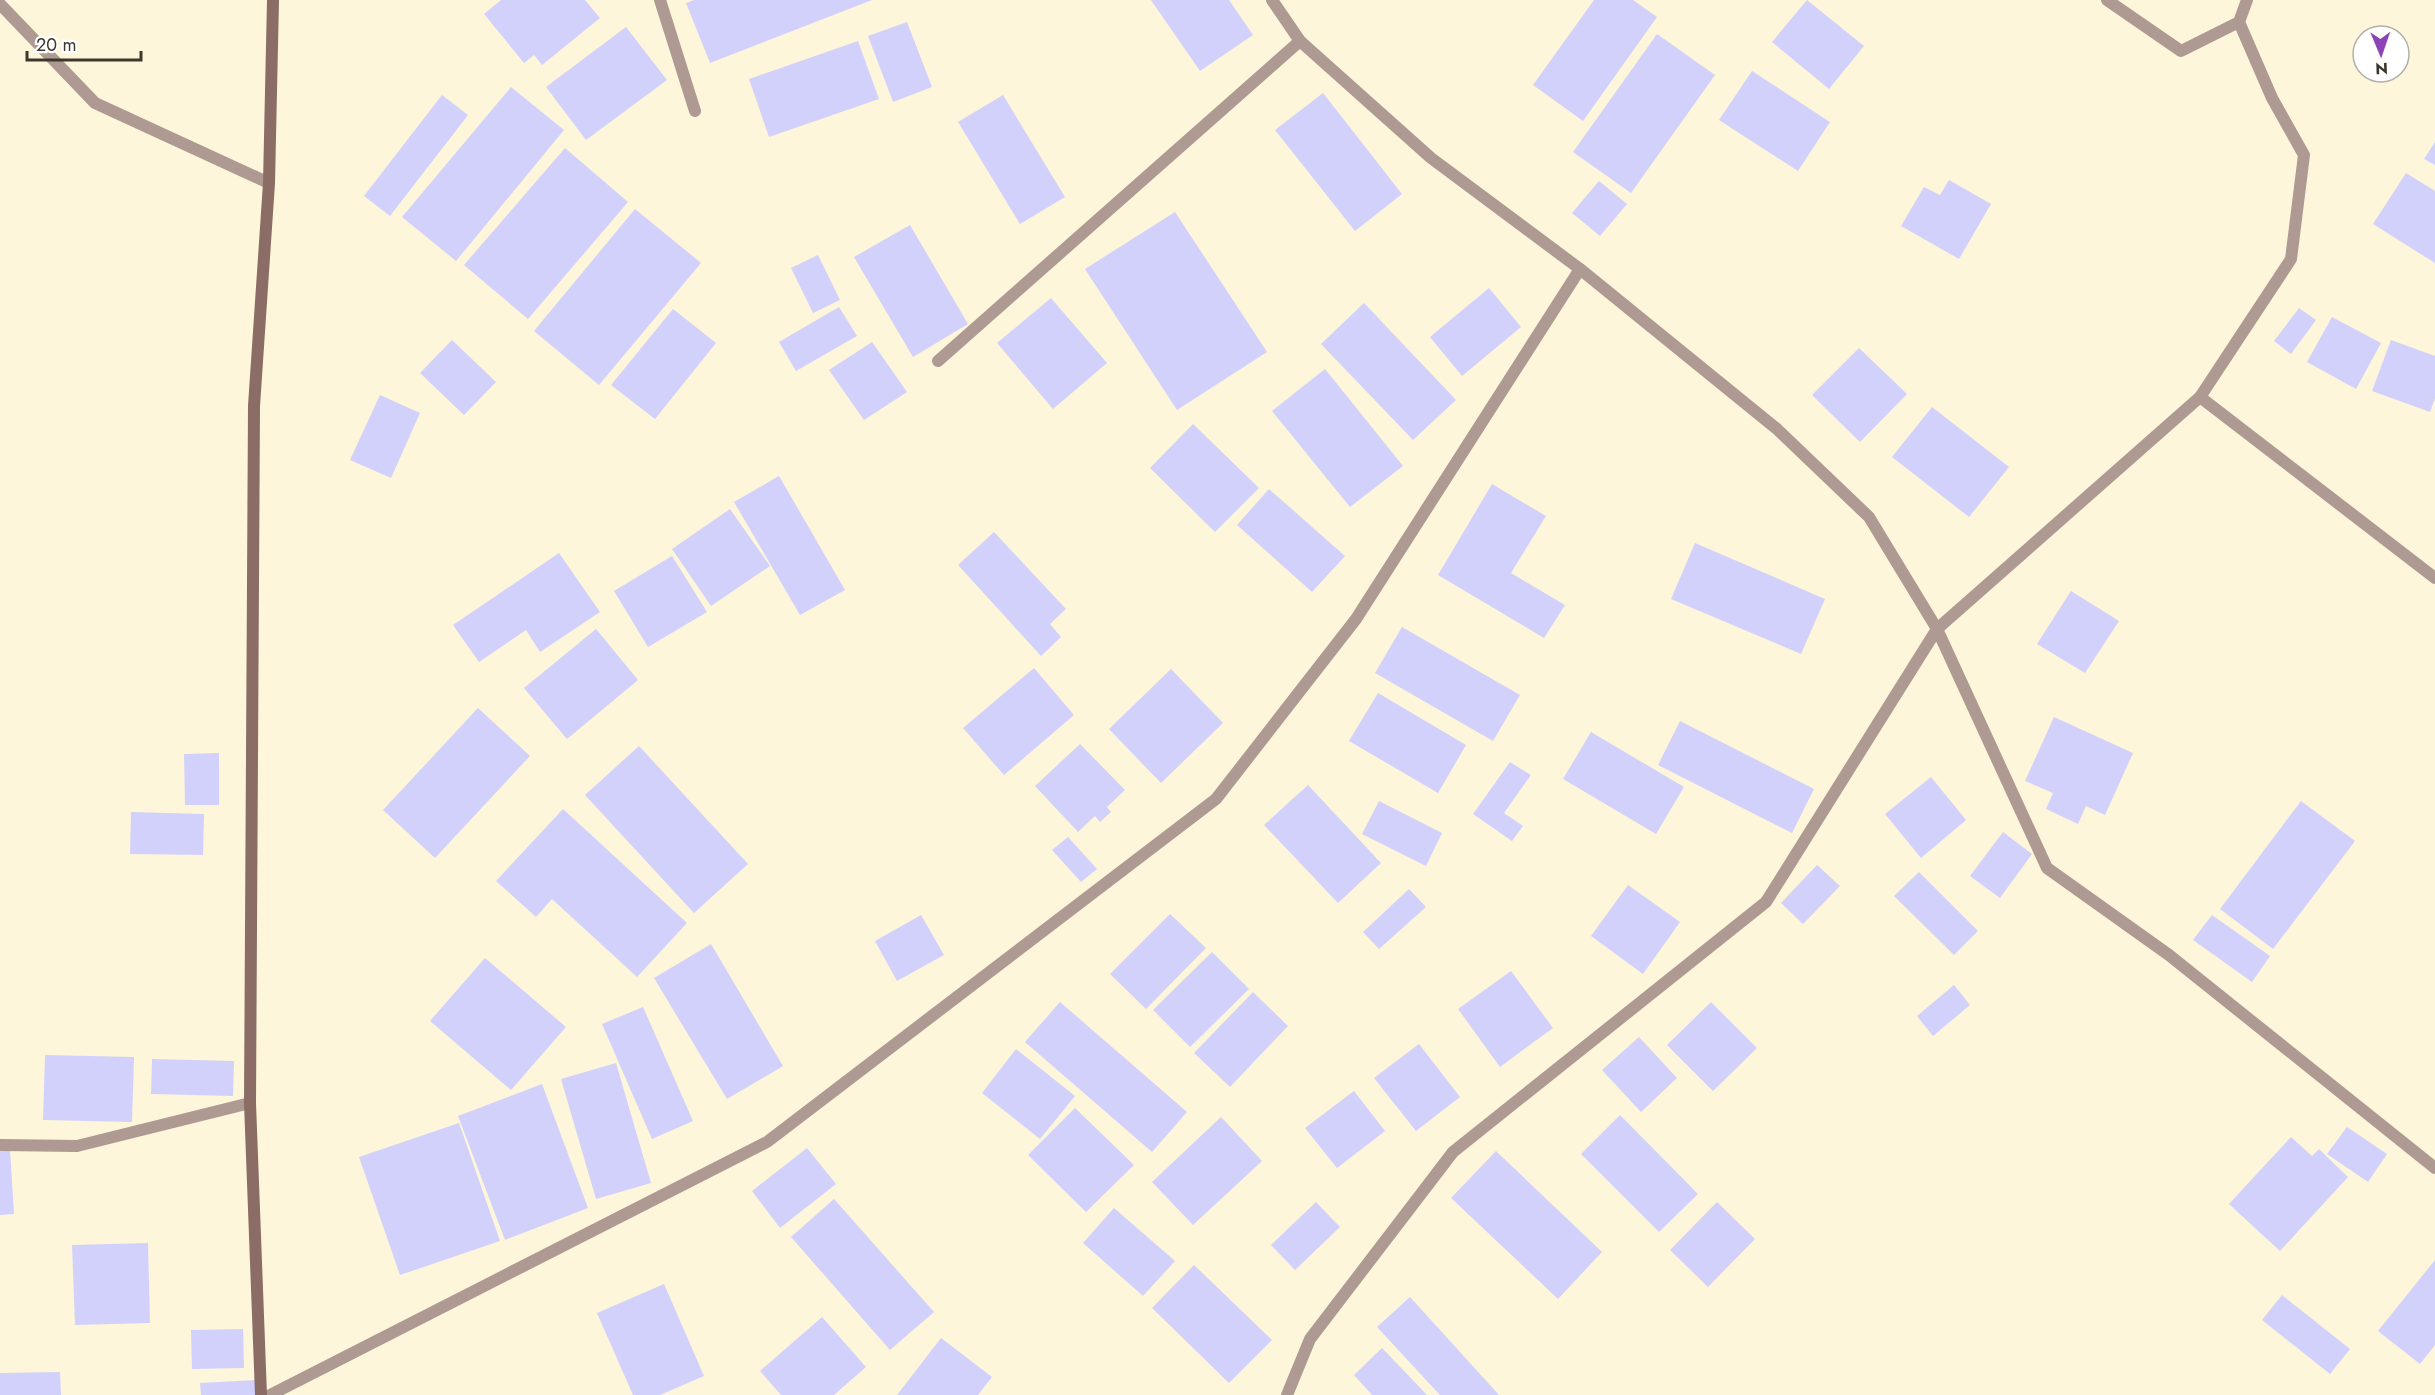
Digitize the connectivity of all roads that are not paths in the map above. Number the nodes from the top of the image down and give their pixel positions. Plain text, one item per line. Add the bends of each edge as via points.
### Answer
1 (273, 0) edge
2 (660, 0) edge
3 (1272, 0) edge
4 (2108, 0) edge
5 (2247, 0) edge
6 (0, 4) edge
7 (2239, 22) junction
8 (1300, 41) junction
9 (695, 111) dead end
10 (269, 183) junction
11 (1580, 269) junction
12 (938, 361) dead end
13 (2200, 397) junction
14 (2435, 578) edge
15 (1937, 629) junction
16 (250, 1104) junction
17 (0, 1145) edge
18 (2435, 1168) edge
19 (261, 1395) edge
20 (270, 1395) edge
21 (1287, 1395) edge

1 - 10 street
2 - 9 street
3 - 8 street
4 - 7 street via 2181,51
5 - 7 street
6 - 10 street via 95,103
7 - 13 street via 2272,98 2304,155 2290,259
8 - 11 street via 1431,158
8 - 12 street
10 - 16 street via 254,406
11 - 15 street via 1778,429 1869,517
11 - 20 street via 1356,619 1216,799 767,1142
13 - 14 street
13 - 15 street
15 - 18 street via 2047,868 2169,955
15 - 21 street via 1766,902 1453,1152 1310,1339
16 - 17 street via 77,1146
16 - 19 street

